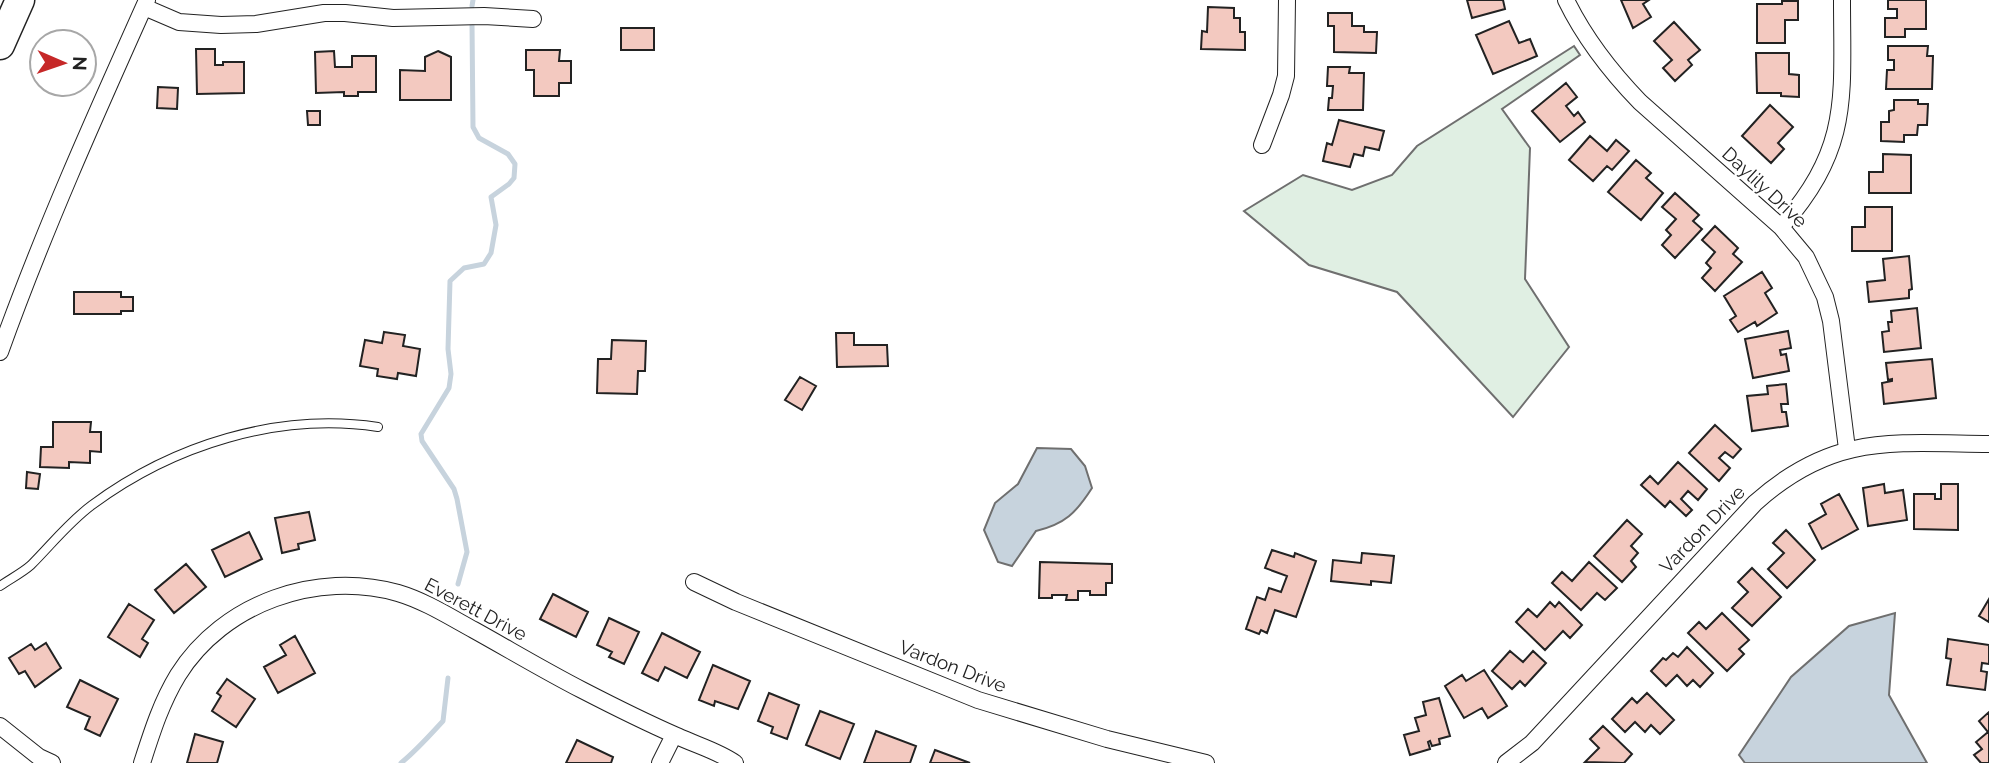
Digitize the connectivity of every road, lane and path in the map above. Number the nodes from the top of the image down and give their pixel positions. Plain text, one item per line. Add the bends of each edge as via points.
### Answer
1 (20, 0) edge
2 (1287, 0) edge
3 (1566, 0) edge
4 (1842, 0) edge
5 (146, 3) edge
6 (533, 19) dead end
7 (0, 45) edge
8 (1262, 145) dead end
9 (1781, 227) junction
10 (0, 352) edge
11 (378, 427) dead end
12 (1989, 444) edge
13 (1847, 449) junction
14 (694, 582) dead end
15 (0, 586) edge
16 (0, 726) edge
17 (674, 734) junction
18 (738, 762) edge
19 (52, 763) edge
20 (142, 763) edge
21 (660, 763) edge
22 (1206, 763) edge
23 (1506, 763) edge

1 - 7 highway
2 - 8 street via 1286,76
3 - 9 street, Daylily Drive via 1590,44 1618,80
4 - 9 street via 1841,103 1835,140 1815,183
5 - 6 street via 179,22 220,25 335,13
5 - 10 street via 66,183
9 - 13 street, Daylily Drive via 1806,257 1825,297
11 - 15 lane via 323,421 202,445 148,469 90,506 29,566
12 - 13 street, Vardon Drive
13 - 23 street, Vardon Drive via 1796,470 1755,503 1532,743
14 - 22 street, Vardon Drive via 978,700
16 - 19 street
17 - 18 street, Everett Drive
17 - 20 street, Everett Drive via 583,691 416,600 369,587 328,587 272,599 210,637 166,695
17 - 21 street

